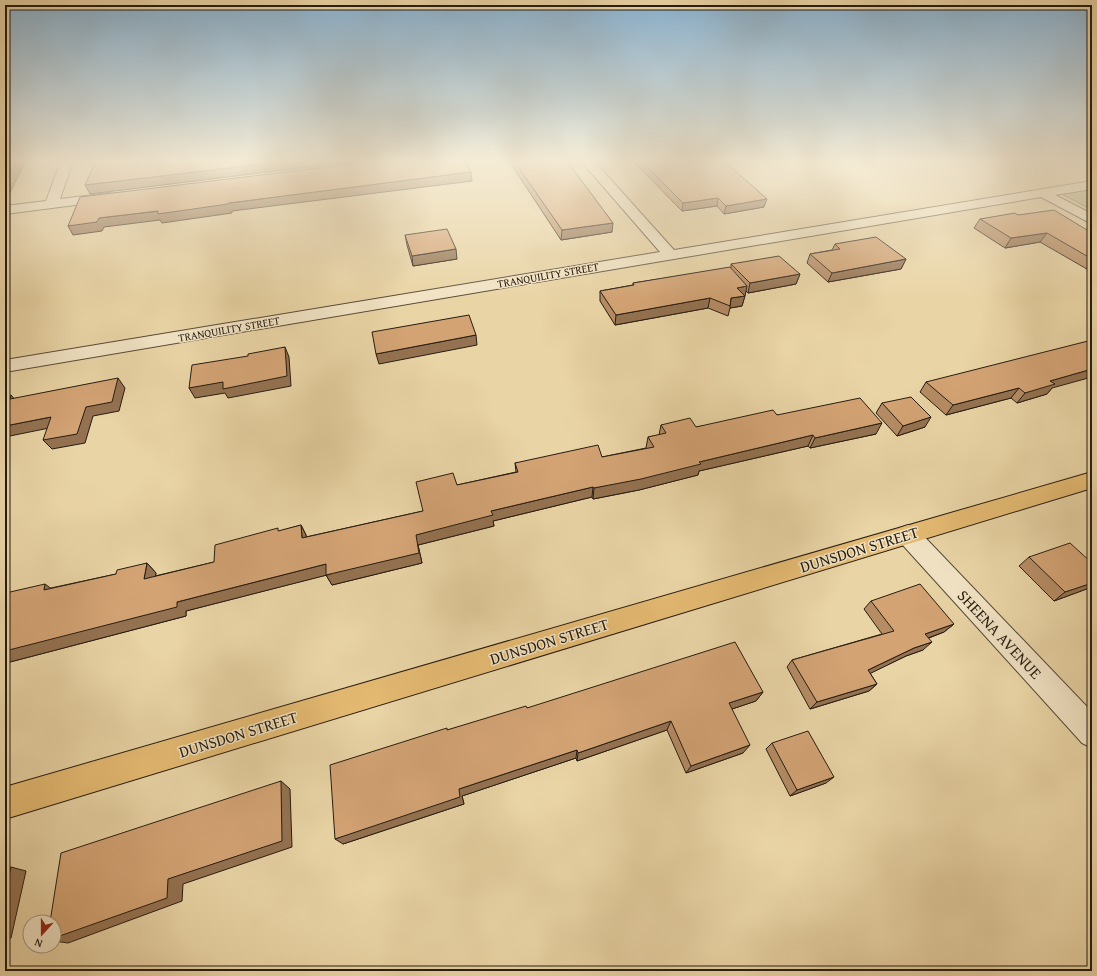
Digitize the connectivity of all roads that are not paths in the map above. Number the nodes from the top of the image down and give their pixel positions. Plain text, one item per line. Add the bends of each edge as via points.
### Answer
1 (31, 207) edge
2 (627, 207) edge
3 (967, 207) edge
4 (1067, 207) edge
5 (5, 210) edge
6 (1092, 220) edge
7 (670, 255) junction
8 (5, 366) edge
9 (1092, 480) edge
10 (908, 535) junction
11 (1092, 733) edge
12 (5, 803) edge

1 - 5 street
2 - 7 street
3 - 7 street, TRANQUILITY STREET
4 - 6 street
7 - 8 street, TRANQUILITY STREET
9 - 10 main road, DUNSDON STREET
10 - 11 street, SHEENA AVENUE
10 - 12 main road, DUNSDON STREET

